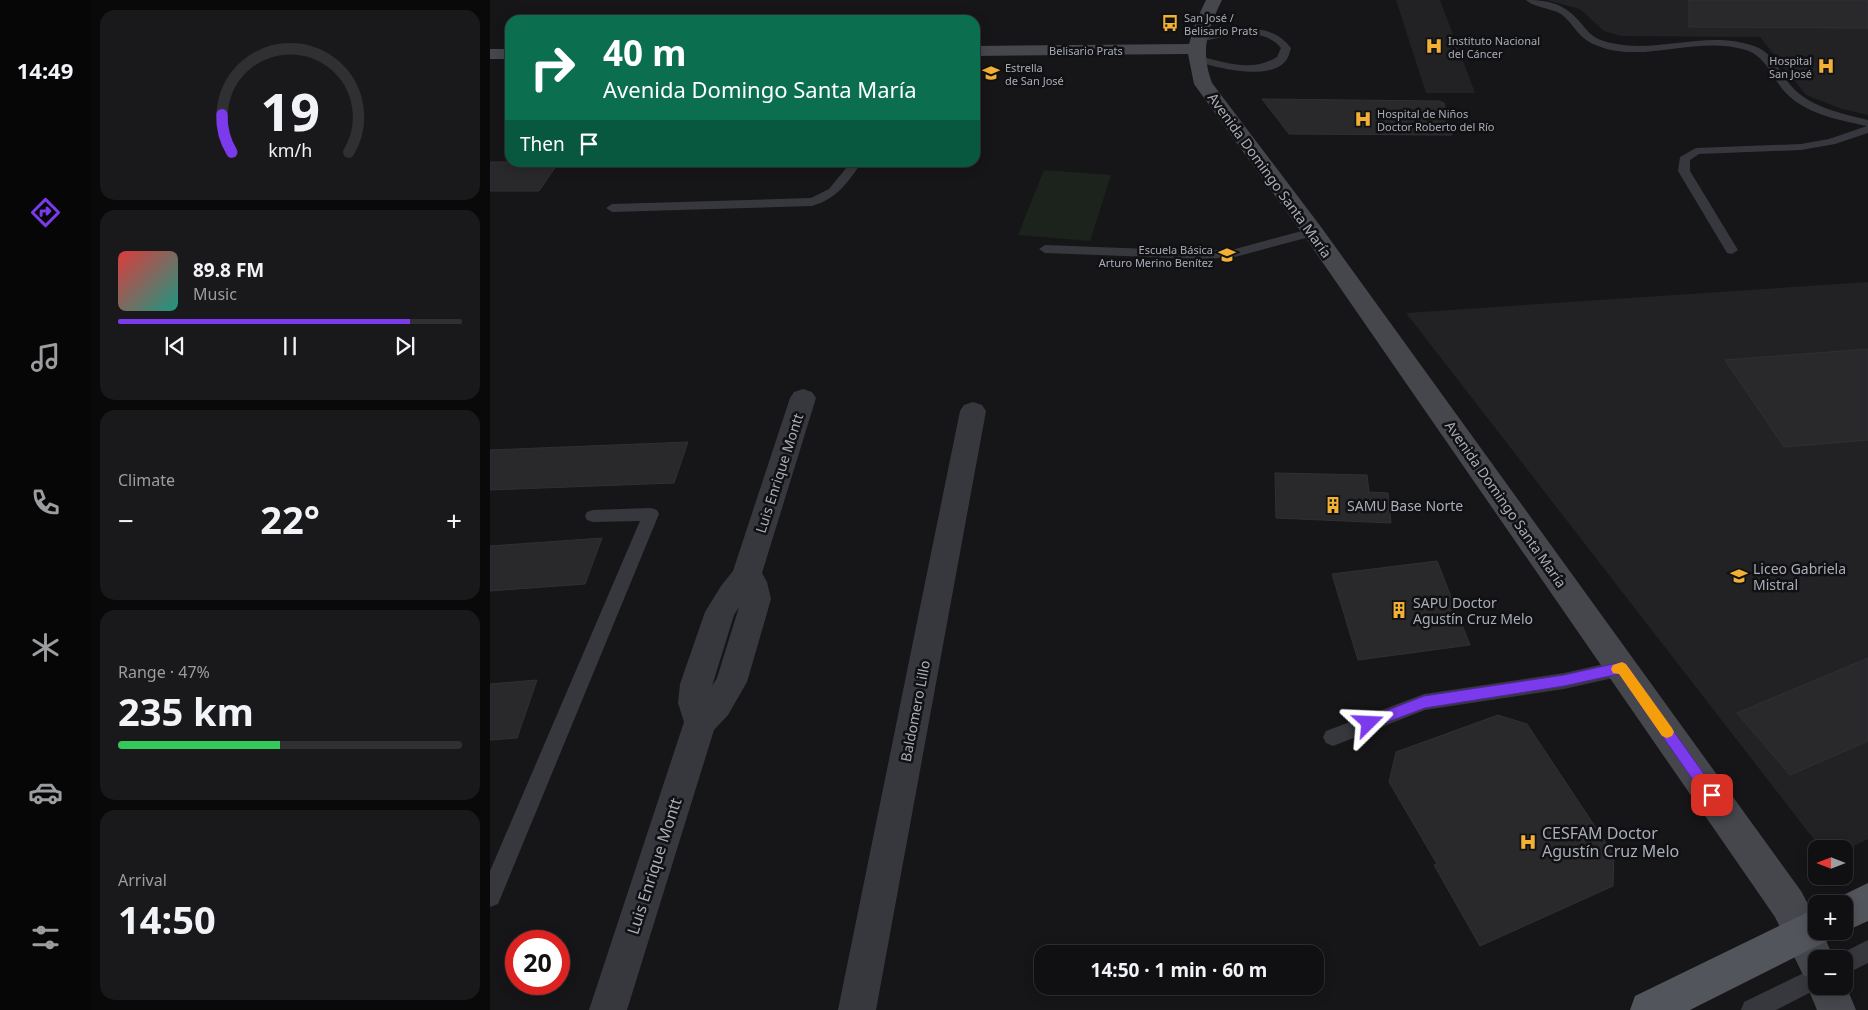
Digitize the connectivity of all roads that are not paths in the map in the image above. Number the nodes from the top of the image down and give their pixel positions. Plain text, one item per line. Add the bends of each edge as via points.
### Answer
1 (1214, 0) edge
2 (1531, 0) edge
3 (1196, 49) junction
4 (980, 51) edge
5 (490, 54) edge
6 (505, 54) edge
7 (1868, 122) edge
8 (1868, 129) edge
9 (853, 167) edge
10 (612, 208) dead end
11 (1313, 232) junction
12 (1045, 249) dead end
13 (1732, 250) dead end
14 (803, 398) dead end
15 (973, 411) dead end
16 (592, 516) dead end
17 (1622, 668) junction
18 (1333, 737) dead end
19 (490, 896) edge
20 (1868, 901) edge
21 (1853, 909) edge
22 (1812, 941) edge
23 (1868, 951) edge
24 (1853, 959) edge
25 (1808, 982) edge
26 (1830, 995) edge
27 (608, 1010) edge
28 (857, 1010) edge
29 (1649, 1010) edge
30 (1752, 1010) edge
31 (1837, 1010) edge

1 - 3 main road via 1200,28
2 - 7 lane via 1568,15 1582,33 1601,44 1628,47 1723,43 1751,48 1768,59 1781,80 1803,102 1839,116
3 - 3 lane via 1227,66 1261,67 1282,59 1286,48 1278,38 1256,32 1222,33
3 - 4 main road, Belisario Prats
3 - 11 main road, Avenida Domingo Santa María via 1197,67 1203,84
5 - 6 main road
8 - 13 lane via 1832,142 1801,147 1696,151 1684,159 1684,170
9 - 10 lane via 827,198 812,202
11 - 12 lane via 1235,253 1202,256
11 - 17 main road, Avenida Domingo Santa María
14 - 27 street, Luis Enrique Montt via 746,577 752,582 756,599 731,682 717,705 700,722
15 - 28 street, Baldomero Lillo
16 - 19 lane via 651,514
17 - 18 lane via 1564,681 1424,702
17 - 22 main road, Avenida Domingo Santa María
20 - 21 main road
22 - 29 main road
23 - 24 lane
25 - 30 lane
26 - 31 main road

